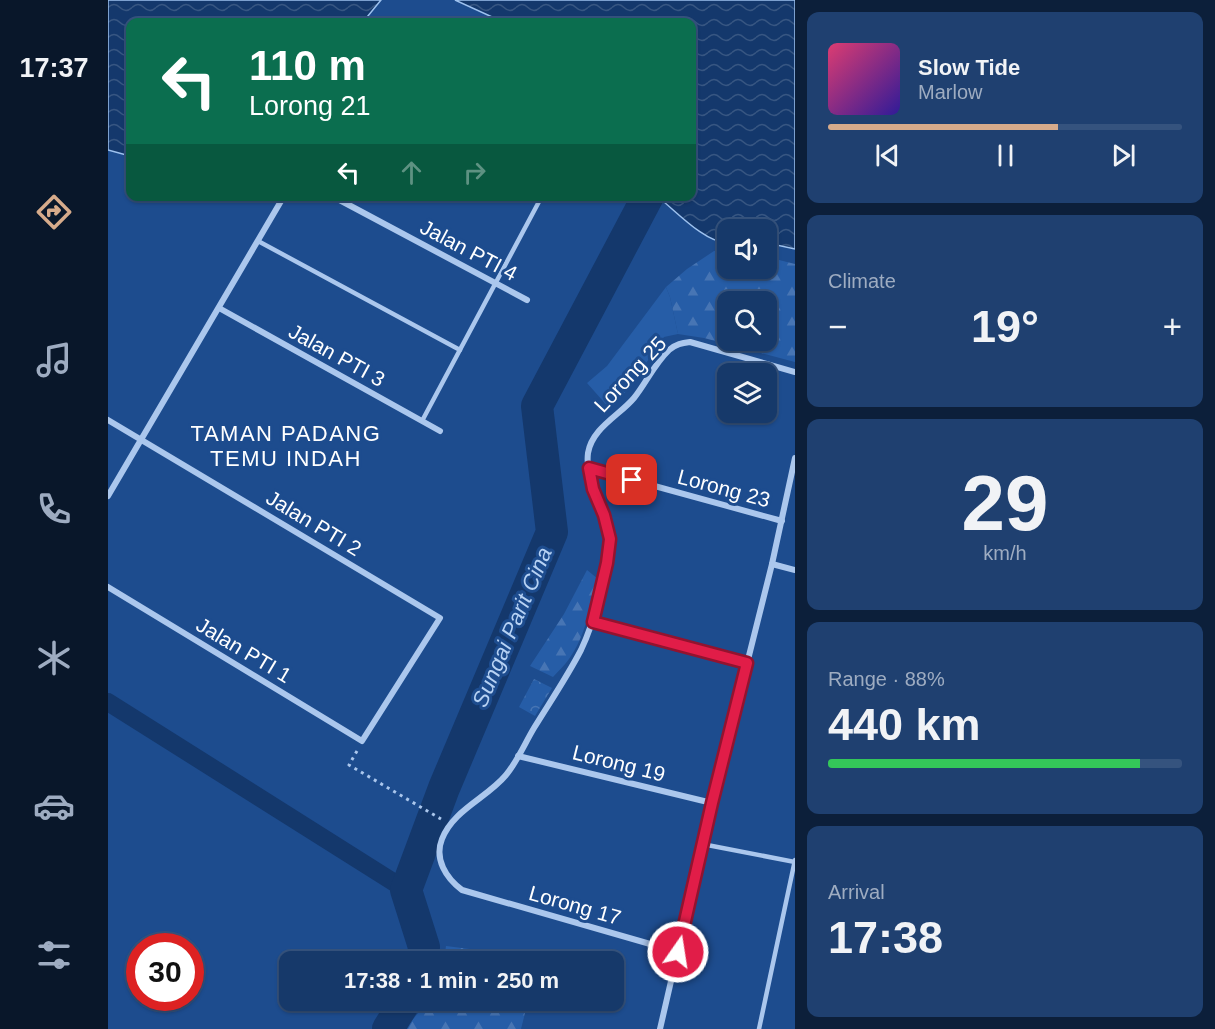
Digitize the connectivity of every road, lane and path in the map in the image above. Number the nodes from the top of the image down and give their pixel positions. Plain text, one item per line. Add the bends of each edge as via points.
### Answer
1 (281, 201) edge
2 (341, 201) edge
3 (539, 201) edge
4 (258, 240) junction
5 (495, 283) junction
6 (527, 300) dead end
7 (219, 308) junction
8 (460, 350) junction
9 (795, 372) edge
10 (108, 420) edge
11 (422, 421) junction
12 (440, 431) dead end
13 (141, 439) junction
14 (795, 458) edge
15 (589, 468) junction
16 (108, 496) edge
17 (782, 521) junction
18 (772, 564) junction
19 (795, 570) edge
20 (108, 587) edge
21 (593, 622) junction
22 (747, 663) junction
23 (362, 741) junction
24 (518, 756) junction
25 (712, 803) junction
26 (438, 817) dead end
27 (702, 844) junction
28 (795, 861) edge
29 (678, 952) junction
30 (660, 1029) edge
31 (759, 1029) edge

1 - 4 street
2 - 5 street, Jalan PTI 4
3 - 5 lane
4 - 7 street
4 - 8 lane
5 - 6 street, Jalan PTI 4
5 - 8 lane
7 - 11 street, Jalan PTI 3
7 - 13 street
8 - 11 lane
9 - 15 street, Lorong 25 via 690,342 678,344 591,442
10 - 13 street, Jalan PTI 2
11 - 12 street, Jalan PTI 3
13 - 16 street
13 - 23 street, Jalan PTI 2 via 440,618
14 - 17 street
15 - 17 street, Lorong 23
15 - 21 street via 610,539
17 - 18 street
18 - 19 street
18 - 22 street
20 - 23 street, Jalan PTI 1
21 - 22 street
21 - 24 street via 581,650
22 - 25 street
23 - 26 path via 350,765
24 - 25 street, Lorong 19
24 - 29 street, Lorong 17 via 506,775 450,825 442,839 440,852 450,881 462,890
25 - 27 street
27 - 28 lane
27 - 29 street
28 - 31 lane
29 - 30 street

